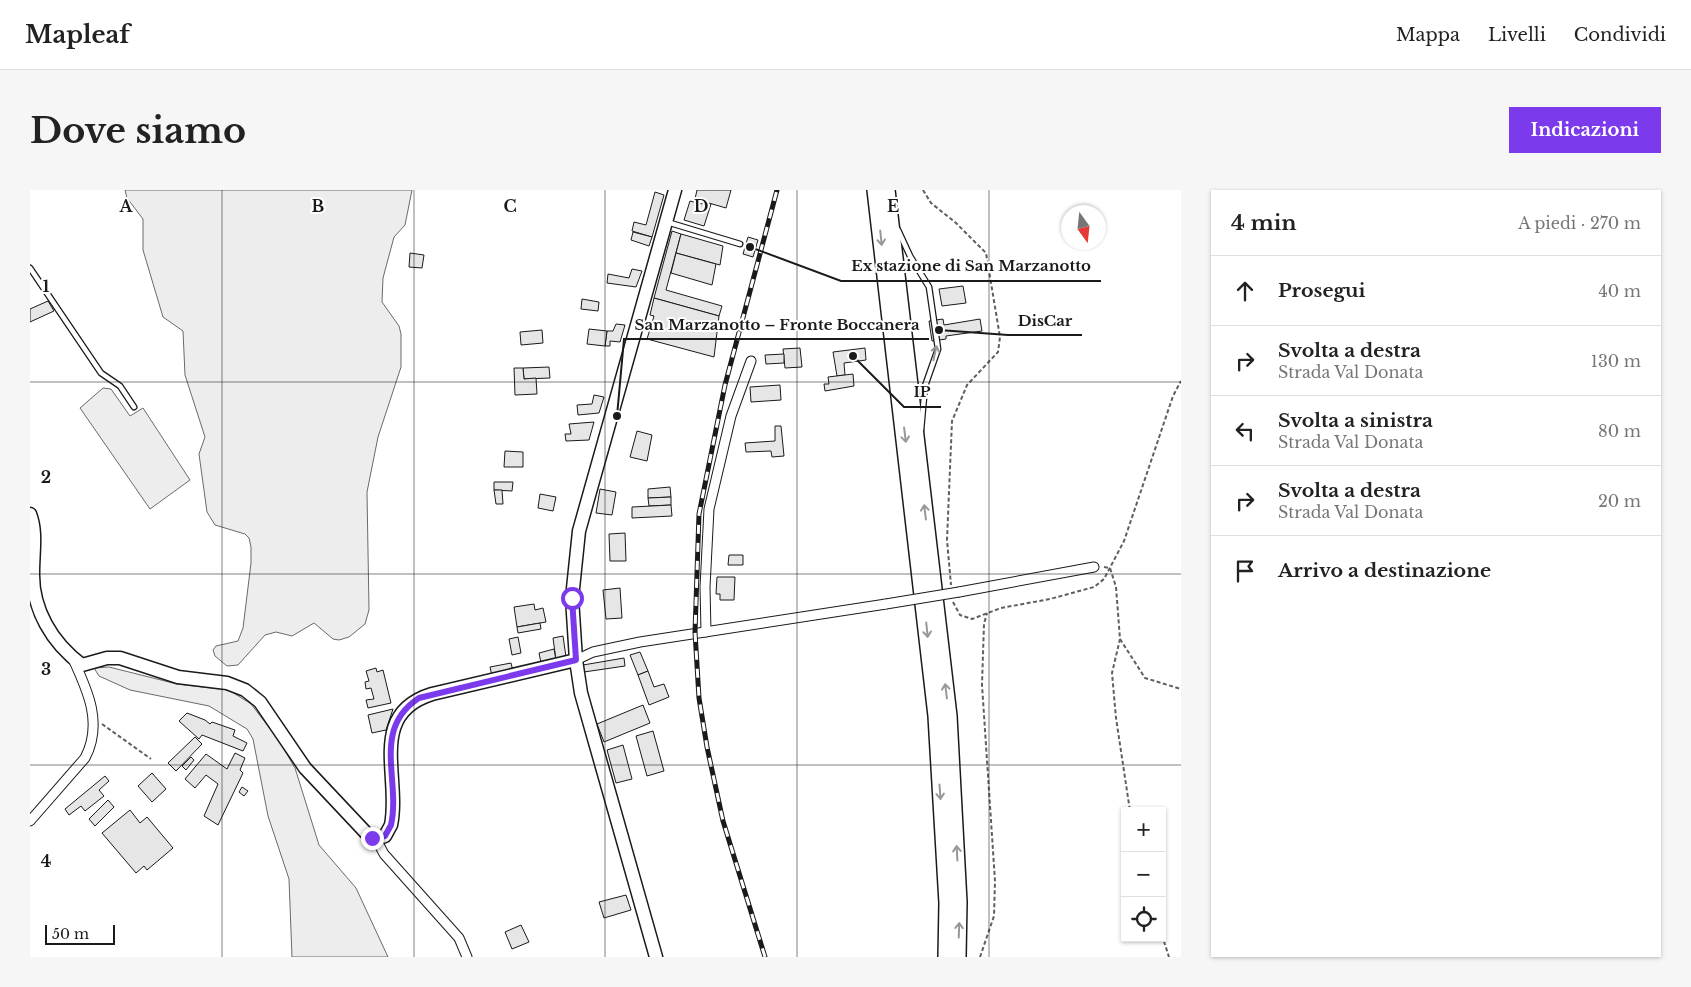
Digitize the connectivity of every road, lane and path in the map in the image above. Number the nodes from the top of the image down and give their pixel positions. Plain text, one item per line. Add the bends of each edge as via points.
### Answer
1 (675, 190) edge
2 (876, 190) edge
3 (887, 190) edge
4 (923, 190) edge
5 (890, 213) junction
6 (666, 222) junction
7 (740, 244) dead end
8 (30, 268) edge
9 (751, 361) dead end
10 (1181, 381) edge
11 (134, 407) dead end
12 (918, 452) junction
13 (30, 514) edge
14 (1094, 567) joint
15 (1110, 568) junction
16 (951, 586) dead end
17 (956, 594) junction
18 (987, 613) junction
19 (706, 632) junction
20 (1120, 639) junction
21 (73, 659) junction
22 (576, 660) junction
23 (1181, 689) edge
24 (92, 717) junction
25 (151, 759) dead end
26 (1129, 807) edge
27 (30, 821) edge
28 (376, 839) junction
29 (1164, 942) edge
30 (467, 957) edge
31 (656, 957) edge
32 (946, 957) edge
33 (958, 957) edge
34 (980, 957) edge
35 (1169, 957) edge

1 - 6 street
2 -> 32 highway via 936,716 947,903
3 - 5 highway
4 - 16 path via 931,203 986,253 1000,337 998,352 967,386 952,421 947,540
5 - 12 highway
12 -> 5 lane via 925,386 938,349 929,287
6 - 7 lane
6 - 22 street via 579,531 572,598
8 - 11 lane via 101,373 120,386
9 - 19 street via 731,416 709,509
10 - 15 path via 1173,396 1124,541
33 -> 12 highway via 959,902 949,716
13 - 21 street via 38,605 55,641
14 - 15 path
14 - 17 street
15 - 18 path via 1104,579 1094,586
15 - 20 path via 1116,587
17 - 18 path via 953,605 960,615 972,618
17 - 19 street, bridge
18 - 34 path via 982,685 995,881 994,916
19 - 22 street via 593,652
20 - 23 path via 1145,678
20 - 26 path via 1112,673
21 - 24 street via 86,687
21 - 28 street via 82,665 106,658 120,658 178,677 227,683 245,690 260,702 305,768 368,835
22 - 28 street via 432,694 408,705 398,716 392,732 391,825 385,836
22 - 31 street via 595,746
24 - 25 path
24 - 27 street via 94,734 85,758
28 - 30 street via 384,854 459,938
29 - 35 path

